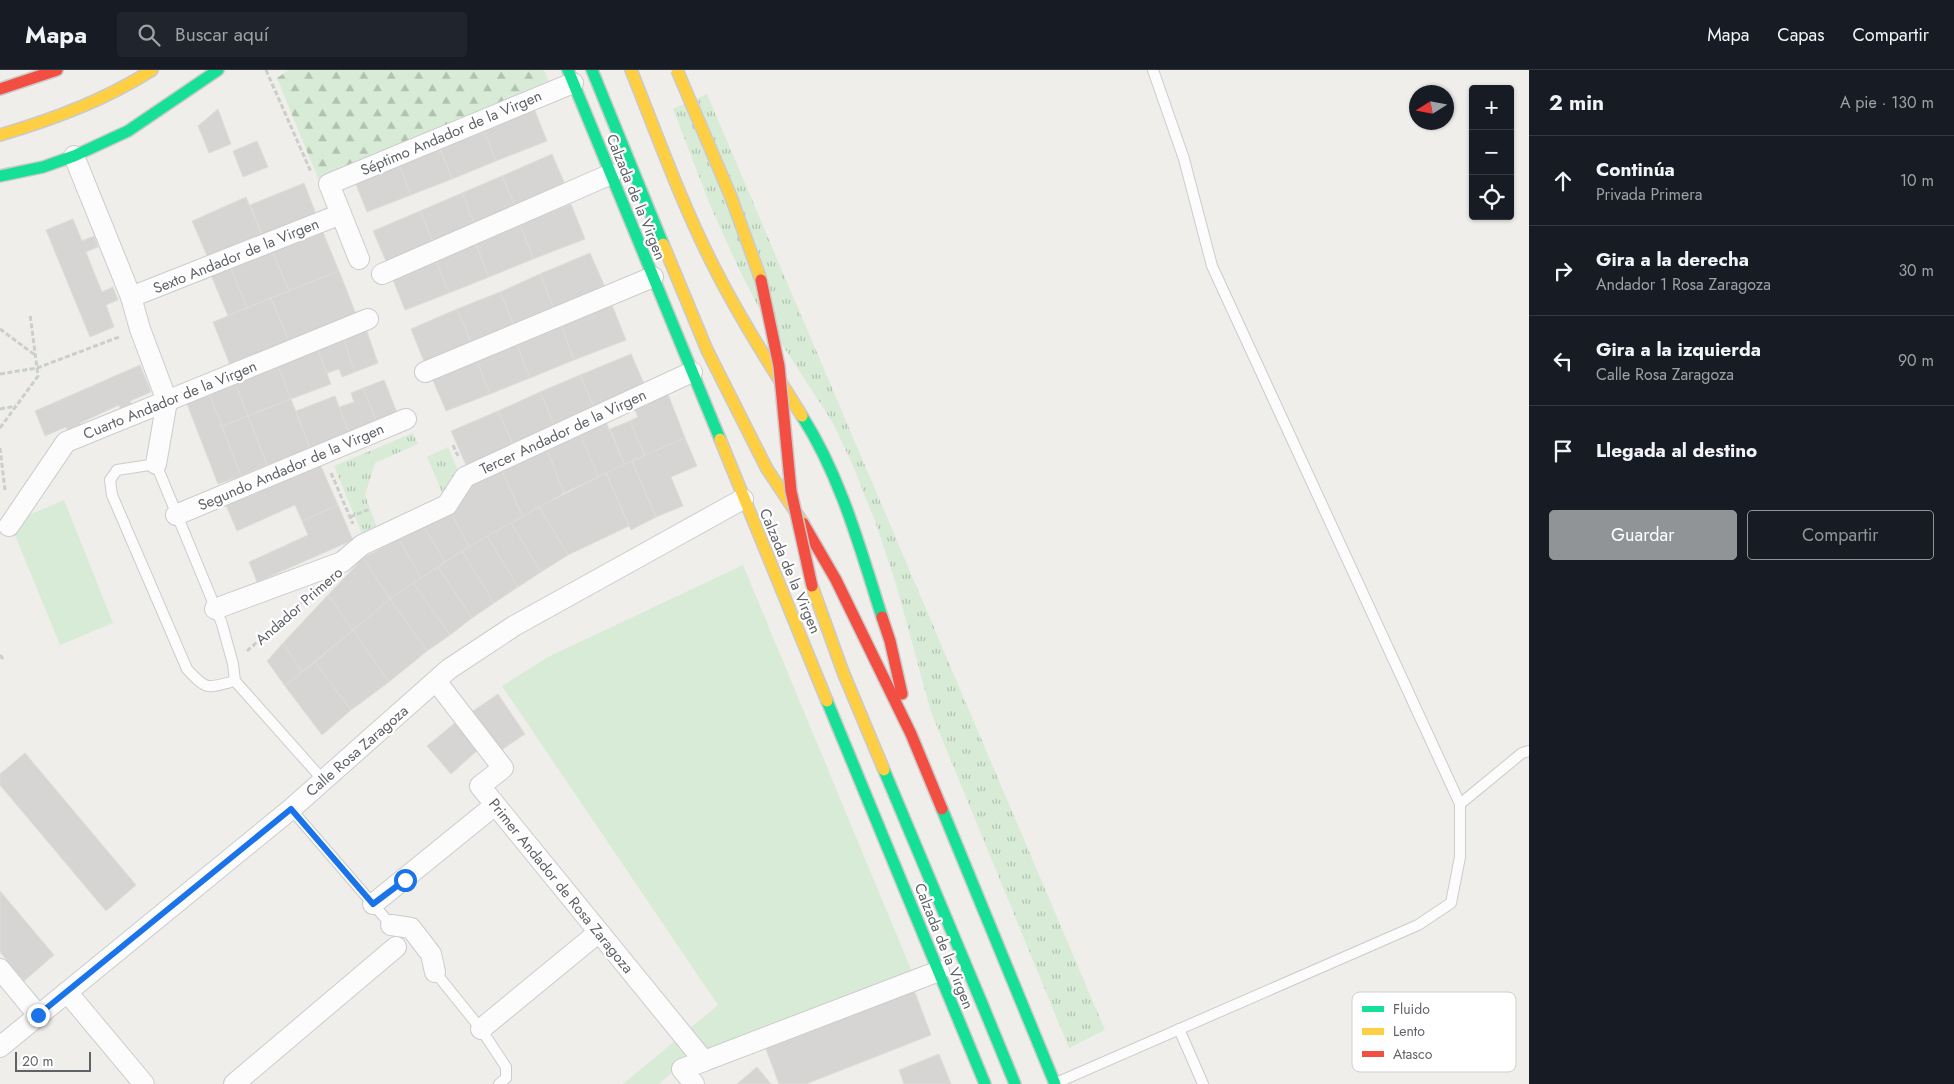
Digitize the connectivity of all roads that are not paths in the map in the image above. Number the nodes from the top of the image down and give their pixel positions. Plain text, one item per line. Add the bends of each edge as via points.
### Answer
1 (57, 70) edge
2 (218, 70) edge
3 (592, 70) edge
4 (631, 70) edge
5 (677, 70) edge
6 (1153, 70) edge
7 (147, 73) edge
8 (571, 76) edge
9 (0, 89) edge
10 (0, 135) edge
11 (74, 156) junction
12 (611, 174) junction
13 (0, 176) edge
14 (341, 214) junction
15 (359, 259) dead end
16 (382, 274) dead end
17 (653, 277) junction
18 (131, 297) junction
19 (368, 319) dead end
20 (425, 372) dead end
21 (692, 372) junction
22 (167, 401) junction
23 (406, 419) dead end
24 (156, 464) junction
25 (743, 499) junction
26 (176, 515) junction
27 (9, 526) dead end
28 (216, 609) junction
29 (235, 681) junction
30 (436, 681) junction
31 (911, 734) junction
32 (1529, 751) edge
33 (323, 780) junction
34 (1460, 804) junction
35 (495, 805) junction
36 (291, 809) junction
37 (373, 904) junction
38 (391, 925) joint
39 (599, 932) junction
40 (396, 946) dead end
41 (0, 969) edge
42 (938, 971) junction
43 (435, 972) joint
44 (67, 992) junction
45 (38, 1015) junction
46 (480, 1028) junction
47 (1179, 1029) junction
48 (0, 1047) edge
49 (704, 1061) junction
50 (144, 1084) edge
51 (234, 1084) edge
52 (499, 1084) edge
53 (694, 1084) edge
54 (985, 1084) edge
55 (1015, 1084) edge
56 (1055, 1084) edge
57 (1203, 1084) edge

1 - 9 main road
2 - 11 main road via 128,131
3 - 31 main road, Calzada de la Virgen via 707,350 767,469 836,580
4 - 31 main road via 715,269 754,339 819,442 842,494 890,641
5 - 55 main road, Calzada de la Virgen, bridge via 732,197 762,282 779,366 791,491 812,586 843,672
6 - 34 lane via 1184,159 1212,266
7 - 10 main road via 102,98
8 - 12 main road, Calzada de la Virgen
8 - 14 street, Séptimo Andador de la Virgen via 329,184
11 - 13 main road via 43,167
11 - 18 street
12 - 16 street
12 - 17 main road, Calzada de la Virgen
14 - 15 street
14 - 18 street, Sexto Andador de la Virgen
17 - 20 street
17 - 21 main road, Calzada de la Virgen
18 - 22 street
19 - 22 street, Cuarto Andador de la Virgen
21 - 25 main road, Calzada de la Virgen
21 - 28 street, Tercer Andador de la Virgen via 466,476 447,505 362,545 342,562
22 - 24 street
22 - 27 street, Cuarto Andador de la Virgen via 66,442
23 - 26 street, Segundo Andador de la Virgen
24 - 26 lane
24 - 29 lane via 117,470 110,480 112,495 187,669 200,683 210,687
25 - 30 street, Calle Rosa Zaragoza via 514,626
25 - 42 main road, Calzada de la Virgen
26 - 28 lane
28 - 29 lane
29 - 33 lane
30 - 33 street, Calle Rosa Zaragoza
30 - 35 street, Primer Andador de Rosa Zaragoza via 503,768 480,786
31 - 56 main road, Calzada de la Virgen
32 - 34 lane
33 - 36 street, Calle Rosa Zaragoza
34 - 47 lane via 1460,857 1452,903 1418,925
35 - 37 street
35 - 39 street, Primer Andador de Rosa Zaragoza
36 - 37 lane
36 - 44 street, Calle Rosa Zaragoza
37 - 38 lane
38 - 43 street via 411,928 431,954
39 - 46 street
39 - 49 street, Primer Andador de Rosa Zaragoza
40 - 51 street
41 - 45 street
42 - 49 street
42 - 54 main road, Calzada de la Virgen
43 - 46 lane
44 - 45 street, Calle Rosa Zaragoza
44 - 50 street
45 - 48 street, Calle Rosa Zaragoza
46 - 52 lane via 506,1067 506,1078
47 - 56 lane
47 - 57 lane
49 - 53 street via 682,1069

